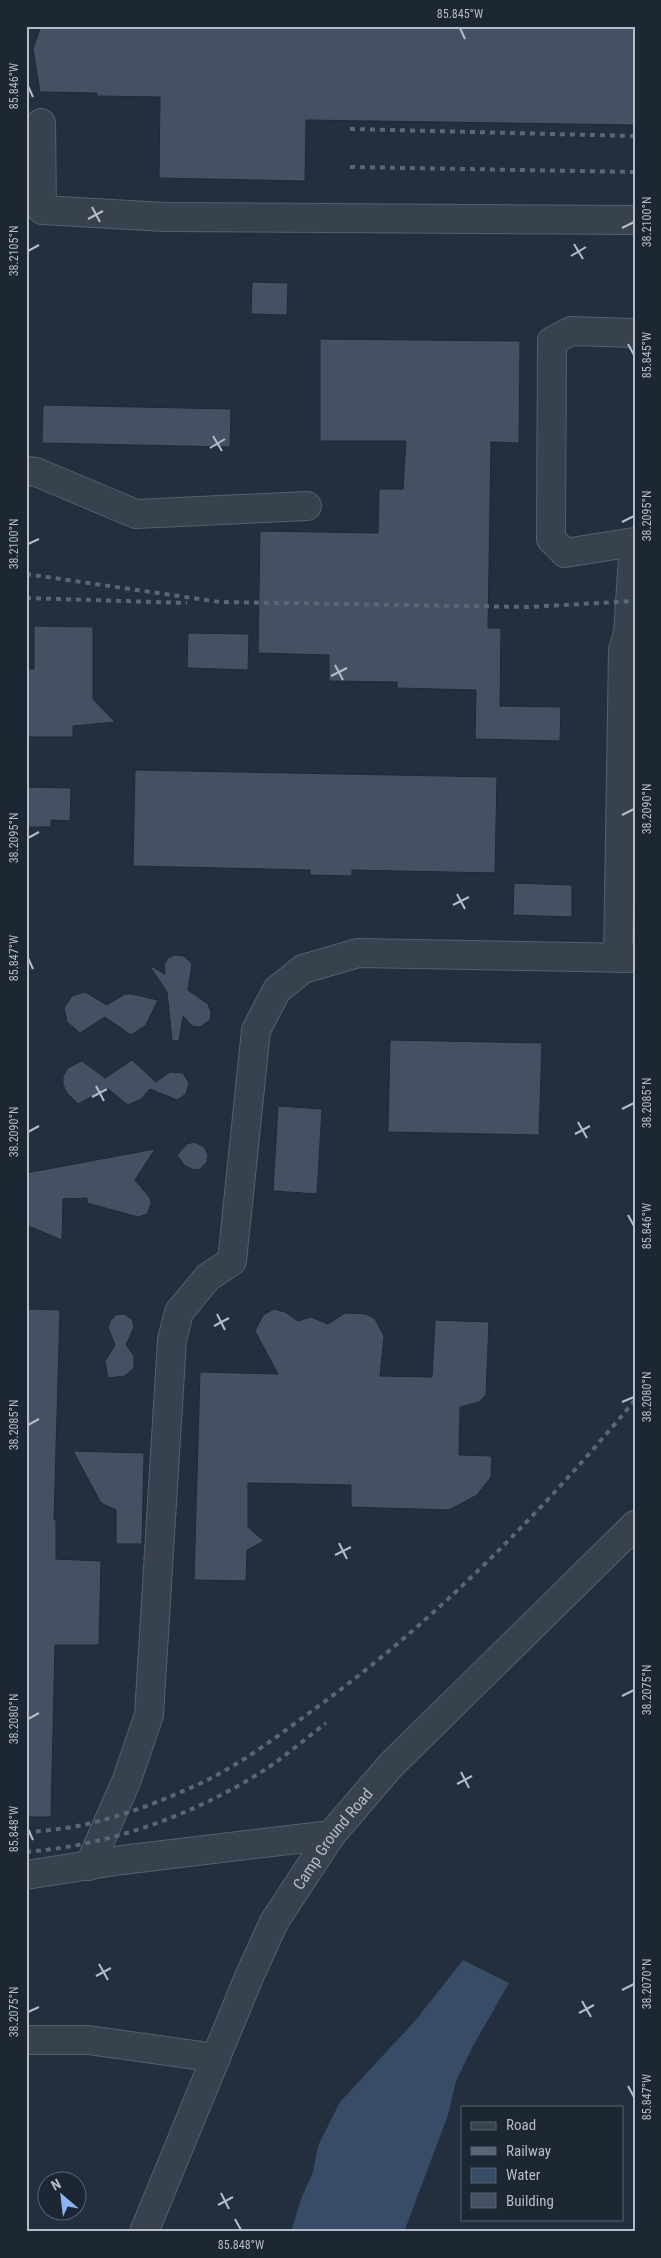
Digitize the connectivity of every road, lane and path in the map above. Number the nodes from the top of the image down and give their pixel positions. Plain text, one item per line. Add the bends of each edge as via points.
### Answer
1 (42, 123) dead end
2 (635, 220) edge
3 (635, 333) edge
4 (26, 471) edge
5 (307, 506) dead end
6 (635, 542) edge
7 (626, 958) edge
8 (635, 1525) edge
9 (331, 1835) junction
10 (89, 1866) junction
11 (26, 1875) edge
12 (26, 2040) edge
13 (216, 2058) junction
14 (144, 2232) edge

1 - 2 street via 42,210 165,217
3 - 6 street via 571,331 552,341 550,426 551,538 565,553
4 - 5 street via 36,472 136,514
6 - 7 street via 624,650
7 - 10 street via 358,953 303,969 277,990 256,1030 232,1262 208,1278 179,1312 172,1340 149,1715 126,1782
8 - 9 street, Camp Ground Road via 391,1765
9 - 10 street
9 - 13 street, Camp Ground Road via 274,1922
10 - 11 street
12 - 13 street via 88,2040
13 - 14 street, Camp Ground Road

